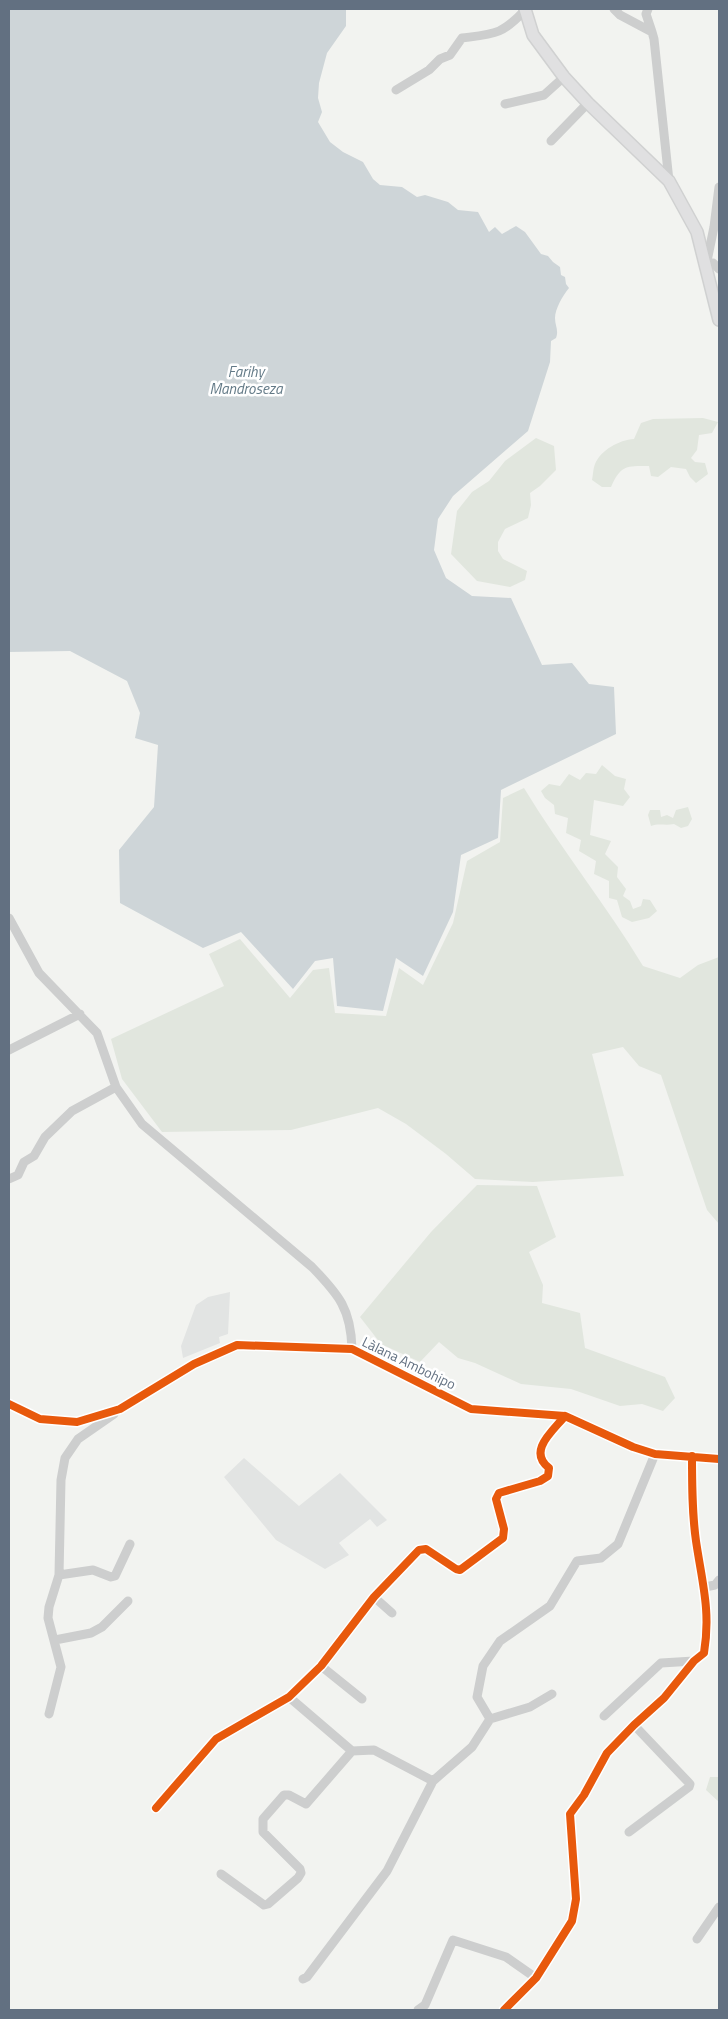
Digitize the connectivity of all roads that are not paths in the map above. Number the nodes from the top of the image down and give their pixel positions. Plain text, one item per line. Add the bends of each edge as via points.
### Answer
1 (525, 9) edge
2 (614, 9) edge
3 (648, 9) edge
4 (652, 32) junction
5 (564, 77) junction
6 (396, 90) dead end
7 (588, 103) junction
8 (505, 104) dead end
9 (551, 141) dead end
10 (669, 181) junction
11 (719, 187) edge
12 (706, 266) junction
13 (719, 269) edge
14 (719, 320) edge
15 (9, 918) edge
16 (80, 1014) junction
17 (9, 1050) edge
18 (116, 1087) junction
19 (9, 1179) edge
20 (352, 1349) junction
21 (9, 1404) edge
22 (120, 1409) junction
23 (565, 1416) junction
24 (655, 1454) junction
25 (692, 1456) junction
26 (719, 1459) edge
27 (130, 1544) dead end
28 (59, 1575) junction
29 (719, 1580) edge
30 (705, 1587) junction
31 (374, 1597) junction
32 (128, 1602) dead end
33 (392, 1613) dead end
34 (55, 1640) junction
35 (694, 1661) junction
36 (321, 1666) junction
37 (552, 1694) dead end
38 (289, 1697) junction
39 (362, 1699) dead end
40 (49, 1714) dead end
41 (604, 1716) dead end
42 (490, 1719) junction
43 (634, 1725) junction
44 (352, 1751) junction
45 (433, 1781) junction
46 (156, 1808) dead end
47 (629, 1832) dead end
48 (221, 1874) dead end
49 (719, 1907) edge
50 (697, 1939) dead end
51 (536, 1978) junction
52 (303, 1979) dead end
53 (418, 2010) edge
54 (504, 2010) edge

1 - 5 main road via 533,35
1 - 6 street via 512,24 496,34 462,38 450,55
2 - 4 street
3 - 4 street via 646,14
4 - 10 street
5 - 7 main road
5 - 8 street via 544,95
7 - 9 street
7 - 10 main road
10 - 12 main road via 697,232
11 - 12 street
12 - 13 street via 713,263
12 - 14 main road
15 - 16 street via 39,973
16 - 17 street
16 - 18 street via 97,1033
18 - 19 street via 72,1111 45,1137 34,1156 24,1162 18,1175
18 - 20 street via 142,1124 312,1267 332,1288 345,1307 352,1328
20 - 22 street, Làlana Ambohipo via 237,1345 194,1364
20 - 23 street, Làlana Ambohipo via 471,1409
21 - 22 street, Làlana Ambohipo via 40,1419 77,1422
22 - 28 street via 78,1439 65,1458 61,1480
23 - 24 street, Làlana Ambohipo
23 - 31 street via 540,1449 539,1457 549,1468 548,1476 499,1493 496,1499 503,1538 463,1569 456,1569 426,1549 419,1550
24 - 25 street, Làlana Ambohipo
24 - 42 street via 618,1544 601,1558 577,1561 550,1606 500,1640 483,1666 477,1697
25 - 26 street, Làlana Ambohipo
25 - 30 street via 696,1540
27 - 28 street via 114,1576 93,1570
28 - 34 street via 48,1618
29 - 30 street
30 - 35 street via 708,1630 704,1653
31 - 33 street
31 - 36 street
32 - 34 street via 91,1633
34 - 40 street via 61,1667
35 - 41 street via 661,1663
35 - 43 street via 664,1698
36 - 38 street
36 - 39 street
37 - 42 street via 530,1707
38 - 44 street
38 - 46 street via 216,1739
42 - 45 street via 472,1747
43 - 47 street via 690,1784
43 - 51 street via 607,1753 570,1814 576,1899 572,1921
44 - 45 street via 374,1750
44 - 48 street via 306,1804 284,1795 263,1819 263,1832 300,1869 298,1878 264,1905
45 - 52 street via 387,1871
49 - 50 street
51 - 53 street via 506,1956 453,1940 425,2005
51 - 54 street

